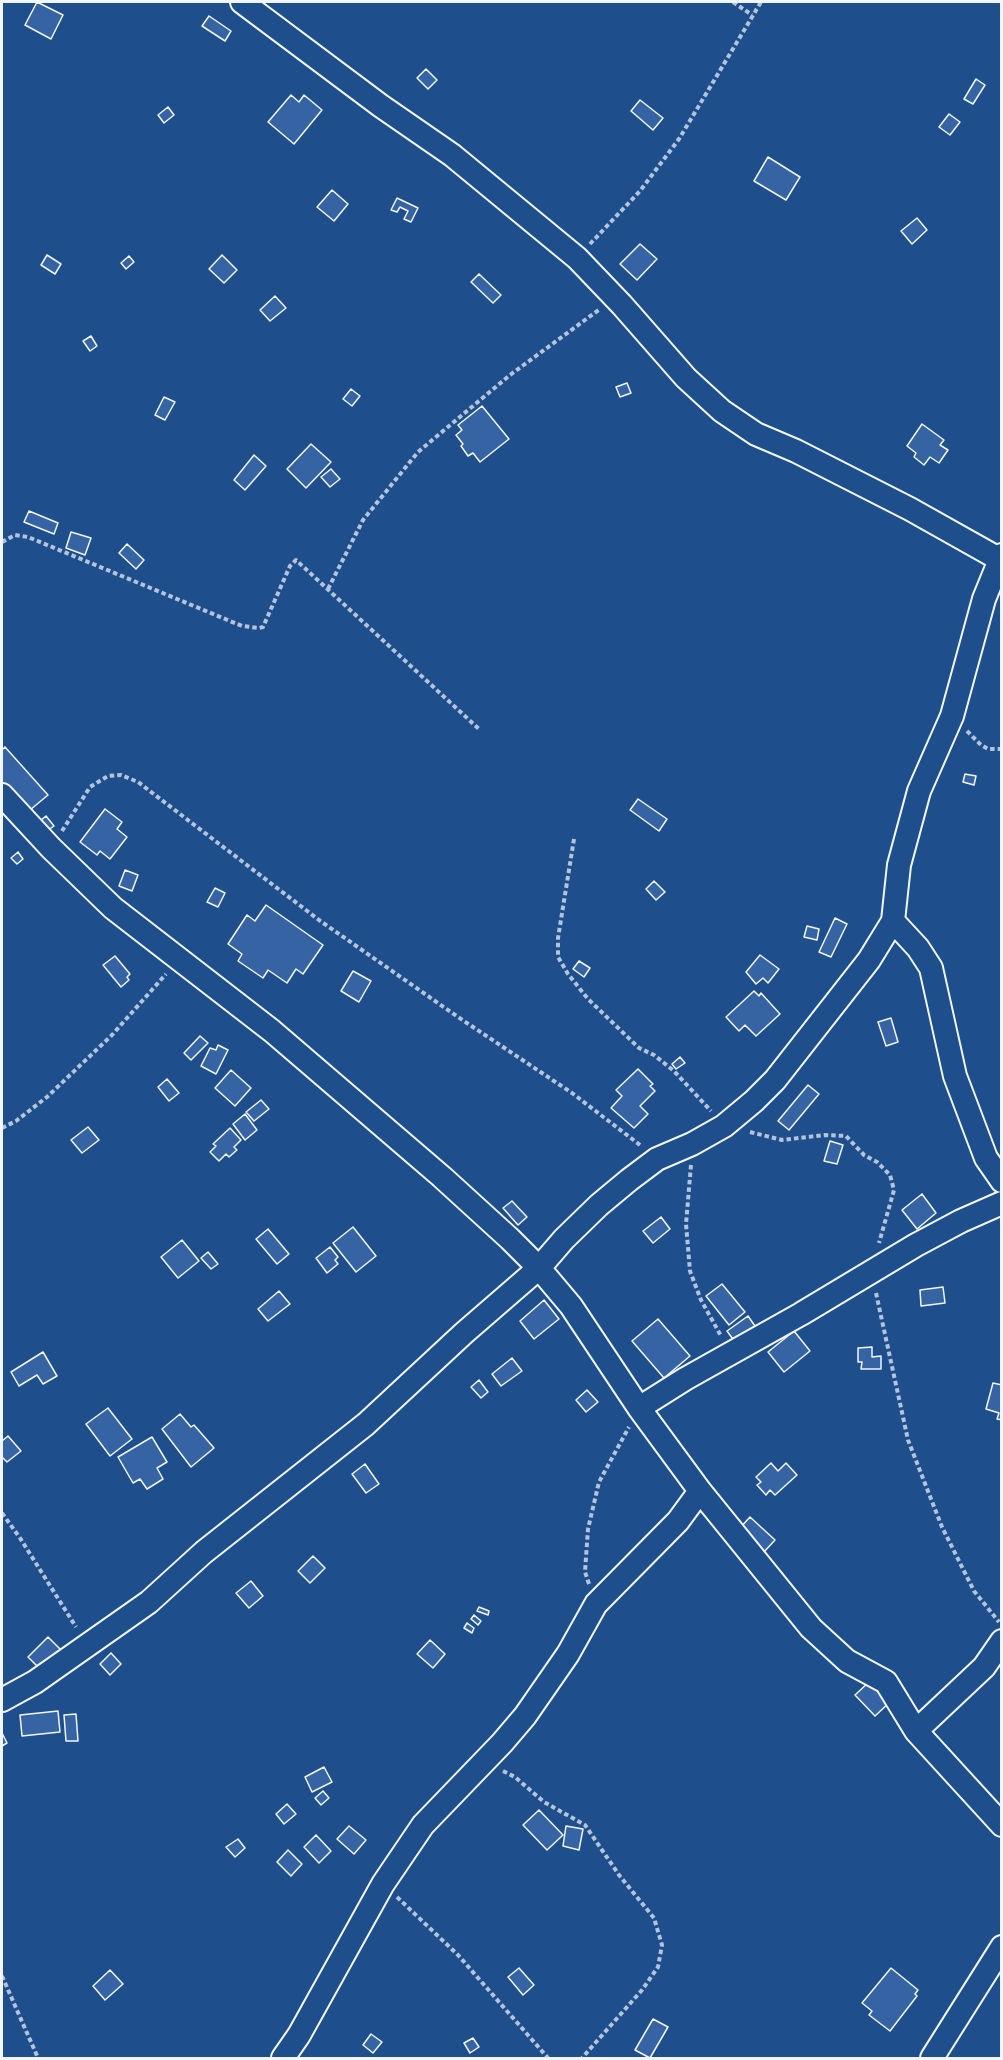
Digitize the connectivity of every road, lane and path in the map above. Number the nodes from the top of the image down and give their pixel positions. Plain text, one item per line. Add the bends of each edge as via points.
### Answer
1 (243, 2) edge
2 (734, 2) edge
3 (761, 2) edge
4 (752, 15) junction
5 (577, 258) junction
6 (615, 298) junction
7 (2, 542) edge
8 (1000, 557) edge
9 (328, 589) junction
10 (952, 716) junction
11 (480, 730) dead end
12 (1002, 749) edge
13 (2, 795) edge
14 (574, 839) dead end
15 (51, 848) junction
16 (893, 921) junction
17 (178, 960) junction
18 (724, 1126) junction
19 (2, 1128) edge
20 (692, 1144) junction
21 (657, 1159) junction
22 (1002, 1181) edge
23 (1002, 1203) edge
24 (510, 1239) junction
25 (564, 1239) junction
26 (539, 1268) junction
27 (870, 1272) junction
28 (731, 1353) junction
29 (639, 1408) junction
30 (700, 1491) junction
31 (2, 1513) edge
32 (596, 1604) junction
33 (1002, 1625) edge
34 (1002, 1641) edge
35 (88, 1646) junction
36 (2, 1700) edge
37 (916, 1731) junction
38 (484, 1760) junction
39 (1002, 1825) edge
40 (383, 1884) junction
41 (1002, 1947) edge
42 (2, 1976) edge
43 (38, 2058) edge
44 (283, 2058) edge
45 (548, 2058) edge
46 (582, 2058) edge
47 (932, 2058) edge

1 - 5 street via 452,154
2 - 4 path
3 - 4 path
4 - 5 path via 679,140 640,191
5 - 6 street
6 - 8 street via 686,378 722,411 756,434
6 - 9 path via 510,375 418,452 363,520
7 - 9 path via 15,535 28,537 242,626 263,627 293,561
8 - 10 street via 984,599
9 - 11 path
10 - 12 path via 981,745
10 - 16 street via 919,791 899,865
13 - 15 street
14 - 18 path via 558,957 588,999 639,1048 674,1071
15 - 17 street via 113,908
15 - 21 path via 90,787 121,774 138,782 319,920 572,1093
16 - 18 street via 869,960 775,1080
16 - 22 street via 931,968 955,1076 986,1158
17 - 19 path via 112,1035 47,1097
17 - 24 street via 272,1031
18 - 20 street
18 - 27 path via 782,1140 846,1136 877,1162 890,1175 894,1190
20 - 21 street
20 - 28 path via 686,1224 690,1271 701,1300
21 - 25 street
23 - 27 street via 961,1221
24 - 25 street
24 - 26 street
25 - 26 street
26 - 29 street via 571,1306
26 - 35 street via 366,1424 204,1552 149,1602
27 - 28 street
27 - 33 path via 908,1440 942,1527 974,1591
28 - 29 street
29 - 30 street
29 - 32 path via 599,1482 588,1529 585,1572
30 - 32 street via 678,1521
30 - 37 street via 811,1628 847,1661 886,1682
31 - 35 path
32 - 38 street via 568,1654 525,1716
34 - 37 street via 984,1667
35 - 36 street
37 - 39 street
38 - 40 street via 423,1825
38 - 46 path via 585,1825 654,1918 662,1945 658,1966
40 - 44 street
40 - 45 path via 458,1955
41 - 47 street
42 - 43 path

